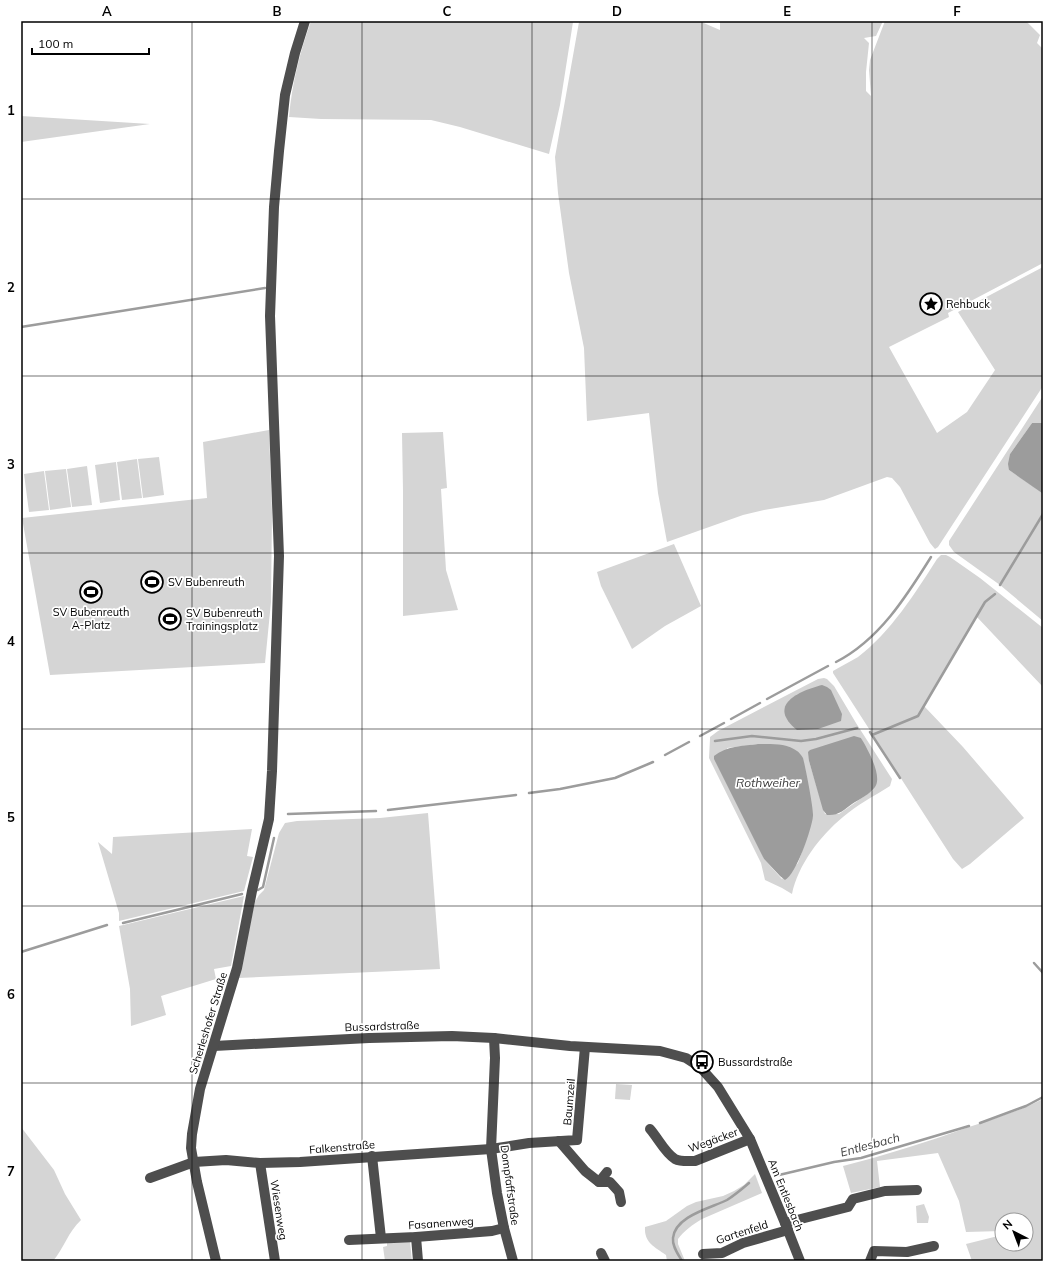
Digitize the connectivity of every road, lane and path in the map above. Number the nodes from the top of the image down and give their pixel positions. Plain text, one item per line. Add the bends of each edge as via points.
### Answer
1 (305, 21) edge
2 (494, 1038) junction
3 (214, 1046) junction
4 (586, 1047) junction
5 (650, 1129) dead end
6 (750, 1139) junction
7 (558, 1141) junction
8 (491, 1149) junction
9 (372, 1156) junction
10 (194, 1162) junction
11 (260, 1163) junction
12 (607, 1172) dead end
13 (150, 1178) dead end
14 (599, 1182) junction
15 (917, 1190) dead end
16 (621, 1202) dead end
17 (787, 1227) junction
18 (504, 1228) junction
19 (416, 1237) junction
20 (381, 1238) junction
21 (349, 1240) dead end
22 (934, 1246) dead end
23 (703, 1254) dead end
24 (216, 1261) edge
25 (275, 1261) edge
26 (418, 1261) edge
27 (513, 1261) edge
28 (800, 1261) edge
29 (870, 1261) edge

1 - 3 street, Scherleshofer Straße via 285,95 274,207 270,316 279,556 269,819 237,968
2 - 3 street, Bussardstraße via 435,1036
2 - 4 street, Bussardstraße
2 - 8 street, Dompfaffstraße
3 - 10 street, Scherleshofer Straße via 195,1112 191,1148
4 - 6 street, Bussardstraße via 660,1051 686,1058 700,1067 718,1087
4 - 7 street, Baumzeil via 577,1140
5 - 6 street, Wegäcker via 675,1159 685,1162 695,1161
6 - 17 street, Am Entlesbach
7 - 8 street, Baumzeil
7 - 14 street via 583,1172
8 - 9 street, Falkenstraße
8 - 18 street, Dompfaffstraße
9 - 11 street, Falkenstraße
9 - 20 street
10 - 11 street, Falkenstraße via 226,1160
10 - 13 street
10 - 24 street, Scherleshofer Straße
11 - 25 street, Wiesenweg
12 - 14 street
14 - 16 street via 610,1182 619,1192
15 - 17 street, Gartenfeld via 885,1191 853,1199 848,1207
17 - 23 street, Gartenfeld via 722,1253
17 - 28 street, Am Entlesbach
18 - 19 street, Fasanenweg
18 - 27 street, Dompfaffstraße
19 - 20 street, Fasanenweg
19 - 26 street
20 - 21 street, Fasanenweg
22 - 29 street via 907,1252 874,1252

